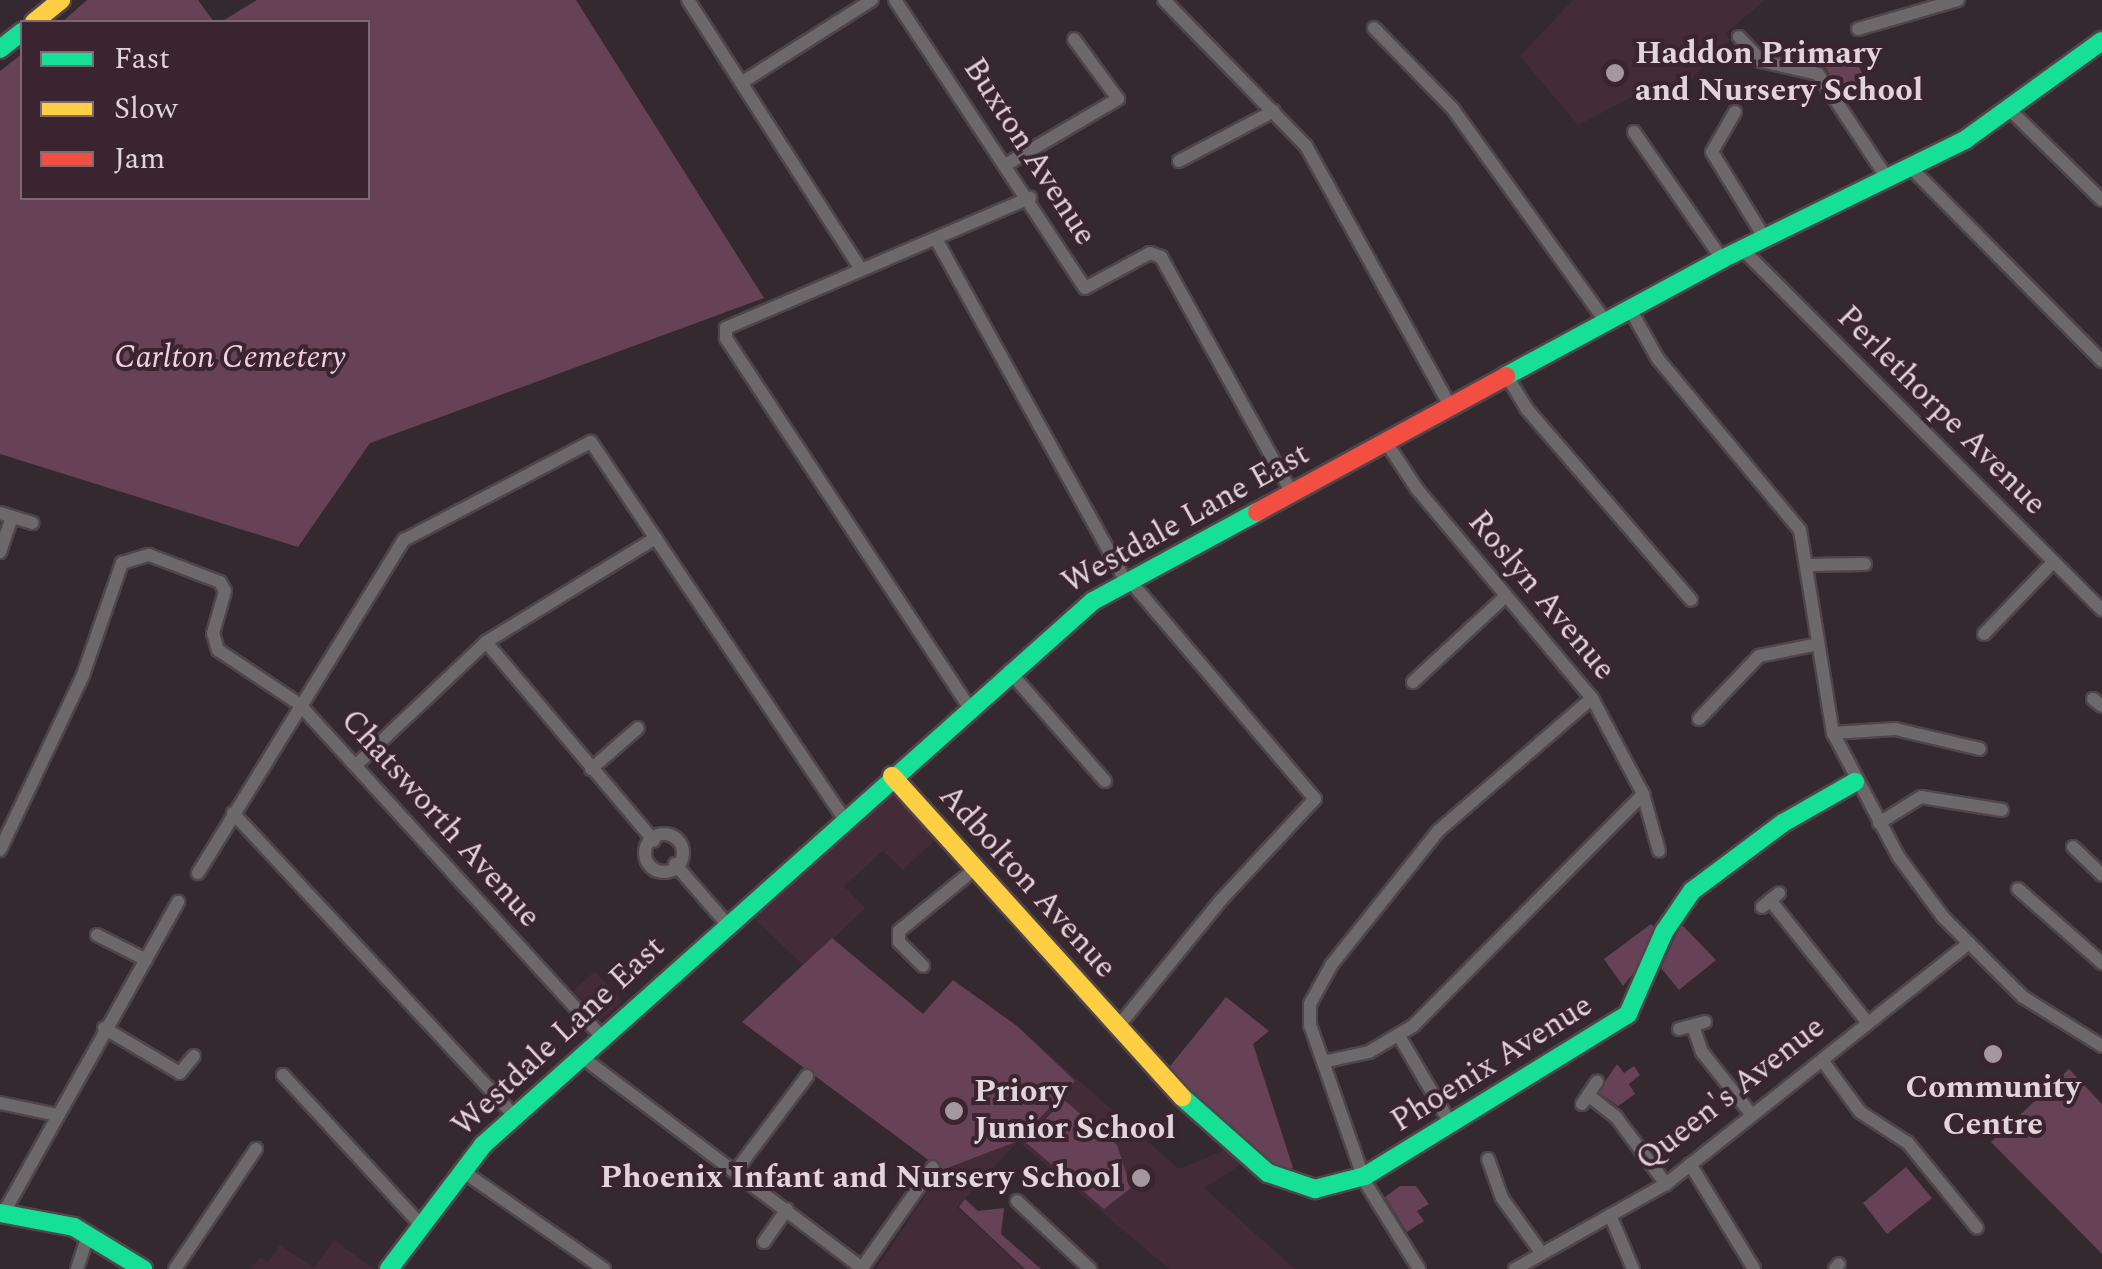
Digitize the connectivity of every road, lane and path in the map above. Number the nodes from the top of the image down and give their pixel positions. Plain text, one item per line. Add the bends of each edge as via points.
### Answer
1 (61, 0) edge
2 (688, 0) edge
3 (872, 0) edge
4 (895, 0) edge
5 (1164, 0) edge
6 (1958, 0) edge
7 (36, 20) edge
8 (1374, 28) dead end
9 (1858, 30) dead end
10 (20, 34) edge
11 (1074, 38) dead end
12 (1739, 38) dead end
13 (2102, 41) edge
14 (0, 49) edge
15 (741, 83) junction
16 (1274, 111) junction
17 (1735, 112) dead end
18 (2011, 112) junction
19 (1634, 132) dead end
20 (1179, 161) dead end
21 (1007, 164) junction
22 (1912, 169) junction
23 (1889, 182) junction
24 (1030, 198) junction
25 (2102, 200) edge
26 (936, 239) junction
27 (1766, 240) junction
28 (1743, 250) junction
29 (1722, 260) junction
30 (861, 270) junction
31 (1630, 310) junction
32 (1606, 322) junction
33 (2102, 361) edge
34 (1508, 376) junction
35 (1450, 406) junction
36 (1386, 442) junction
37 (1292, 493) junction
38 (6, 515) edge
39 (32, 523) dead end
40 (656, 538) junction
41 (0, 552) edge
42 (2054, 562) junction
43 (1864, 564) dead end
44 (1808, 565) junction
45 (1127, 581) junction
46 (1506, 596) junction
47 (1691, 600) dead end
48 (2102, 610) edge
49 (1984, 634) dead end
50 (486, 642) junction
51 (1818, 644) junction
52 (1010, 671) junction
53 (1413, 682) dead end
54 (1592, 698) junction
55 (298, 704) junction
56 (969, 707) junction
57 (1699, 720) dead end
58 (638, 728) dead end
59 (1833, 733) junction
60 (1980, 749) dead end
61 (355, 766) junction
62 (590, 769) junction
63 (892, 776) junction
64 (1105, 781) dead end
65 (1855, 782) junction
66 (1643, 794) junction
67 (2002, 810) dead end
68 (233, 813) junction
69 (844, 819) junction
70 (1879, 823) junction
71 (654, 841) junction
72 (2073, 847) dead end
73 (0, 850) edge
74 (1658, 851) dead end
75 (675, 864) junction
76 (976, 868) junction
77 (198, 873) dead end
78 (2102, 875) edge
79 (2018, 889) dead end
80 (1770, 900) dead end
81 (178, 902) dead end
82 (727, 924) junction
83 (97, 935) dead end
84 (1968, 944) junction
85 (146, 960) junction
86 (2102, 963) edge
87 (923, 966) dead end
88 (1868, 1023) junction
89 (1692, 1026) dead end
90 (104, 1028) junction
91 (1117, 1028) junction
92 (1399, 1036) junction
93 (602, 1038) junction
94 (2102, 1046) edge
95 (194, 1056) dead end
96 (582, 1057) junction
97 (1822, 1060) junction
98 (1322, 1062) junction
99 (283, 1075) dead end
100 (807, 1076) dead end
101 (1597, 1082) dead end
102 (0, 1104) edge
103 (56, 1115) junction
104 (1752, 1115) junction
105 (515, 1116) junction
106 (1452, 1126) junction
107 (256, 1149) dead end
108 (1488, 1159) dead end
109 (1690, 1164) junction
110 (933, 1167) dead end
111 (461, 1170) junction
112 (735, 1172) junction
113 (1365, 1176) junction
114 (1666, 1184) junction
115 (1017, 1201) dead end
116 (788, 1210) junction
117 (1, 1214) edge
118 (1610, 1215) junction
119 (421, 1225) junction
120 (1976, 1228) dead end
121 (89, 1234) junction
122 (764, 1242) dead end
123 (1540, 1251) junction
124 (78, 1266) edge
125 (862, 1268) edge
126 (143, 1269) edge
127 (175, 1269) edge
128 (389, 1269) edge
129 (604, 1269) edge
130 (1090, 1269) edge
131 (1418, 1269) edge
132 (1515, 1269) edge
133 (1633, 1269) edge
134 (1754, 1269) edge

1 - 7 street
2 - 15 street
3 - 15 street
4 - 21 street, Buxton Avenue
5 - 16 street
6 - 9 street
8 - 32 street via 1453,110
10 - 14 street
11 - 21 street via 1118,99
12 - 23 street via 1761,61 1818,74
13 - 18 street, Westdale Lane East
15 - 30 street
16 - 20 street
16 - 35 street via 1306,146
17 - 27 street via 1712,152
18 - 22 street, Westdale Lane East
18 - 25 street
19 - 29 street
21 - 24 street, Buxton Avenue
22 - 23 street, Westdale Lane East
22 - 33 street
23 - 27 street, Westdale Lane East
24 - 26 street
24 - 37 street, Buxton Avenue via 1085,288 1150,252 1161,256
26 - 30 street
26 - 45 street
27 - 28 street, Westdale Lane East
28 - 29 street, Westdale Lane East
28 - 42 street, Perlethorpe Avenue
29 - 31 street, Westdale Lane East
30 - 56 street via 726,328 726,338
31 - 32 street, Westdale Lane East
31 - 44 street via 1658,358 1790,511
32 - 34 street, Westdale Lane East
34 - 35 street, Westdale Lane East
34 - 47 street via 1526,408
35 - 36 street, Westdale Lane East
36 - 37 street, Westdale Lane East
36 - 46 street, Roslyn Avenue
37 - 45 street, Westdale Lane East
38 - 39 street
38 - 41 street
40 - 50 street
40 - 55 street via 592,442 404,540
40 - 69 street
42 - 48 street, Perlethorpe Avenue
42 - 49 street
43 - 44 street
44 - 51 street
45 - 52 street, Westdale Lane East
45 - 91 street via 1314,792 1312,806
46 - 53 street
46 - 54 street, Roslyn Avenue
50 - 61 street
50 - 62 street
51 - 57 street via 1759,656
51 - 59 street
52 - 56 street, Westdale Lane East
52 - 64 street
54 - 66 street, Roslyn Avenue
54 - 98 street via 1438,830 1332,964 1310,1004
55 - 61 street, Chatsworth Avenue
55 - 68 street
55 - 73 street, Chatsworth Avenue via 214,643 224,600 220,582 138,553 122,563 83,675
56 - 63 street, Westdale Lane East
58 - 62 street
59 - 60 street via 1895,729
59 - 65 street
61 - 93 street, Chatsworth Avenue
62 - 71 street
63 - 69 street, Westdale Lane East
63 - 76 street, Adbolton Avenue
65 - 70 street
65 - 106 street, Phoenix Avenue via 1784,823 1692,891 1664,932 1628,1014
66 - 74 street, Roslyn Avenue
66 - 92 street
67 - 70 street via 1921,796
68 - 77 street
68 - 105 street
69 - 82 street, Westdale Lane East
70 - 84 street via 1912,877
71 - 75 street via 670,834 684,846
71 - 75 street via 646,861 659,874
72 - 78 street
75 - 82 street
76 - 87 street via 900,931 899,942
76 - 91 street, Adbolton Avenue
79 - 86 street
80 - 88 street
81 - 85 street
82 - 93 street, Westdale Lane East
83 - 85 street
84 - 88 street, Queen's Avenue
84 - 94 street via 2023,997
85 - 90 street
88 - 97 street, Queen's Avenue
89 - 104 street via 1702,1052
90 - 95 street via 180,1073
90 - 103 street
91 - 113 street, Phoenix Avenue via 1226,1139 1286,1184 1330,1188
92 - 98 street via 1369,1052
92 - 106 street
93 - 96 street, Westdale Lane East
96 - 105 street, Westdale Lane East
96 - 112 street
97 - 104 street, Queen's Avenue
97 - 120 street via 1860,1112 1908,1144
98 - 113 street
99 - 119 street
100 - 112 street
101 - 114 street via 1585,1100 1616,1118
102 - 103 street
103 - 117 street
104 - 109 street, Queen's Avenue
105 - 111 street, Westdale Lane East
106 - 113 street, Phoenix Avenue
107 - 127 street
108 - 123 street via 1502,1198
109 - 114 street, Queen's Avenue
109 - 134 street
110 - 125 street
111 - 119 street, Westdale Lane East
111 - 129 street
112 - 116 street
113 - 131 street
114 - 118 street, Queen's Avenue
115 - 130 street
116 - 122 street
116 - 125 street
117 - 121 street
118 - 123 street, Queen's Avenue
118 - 133 street
119 - 128 street, Westdale Lane East
121 - 124 street
121 - 126 street
123 - 132 street, Queen's Avenue

